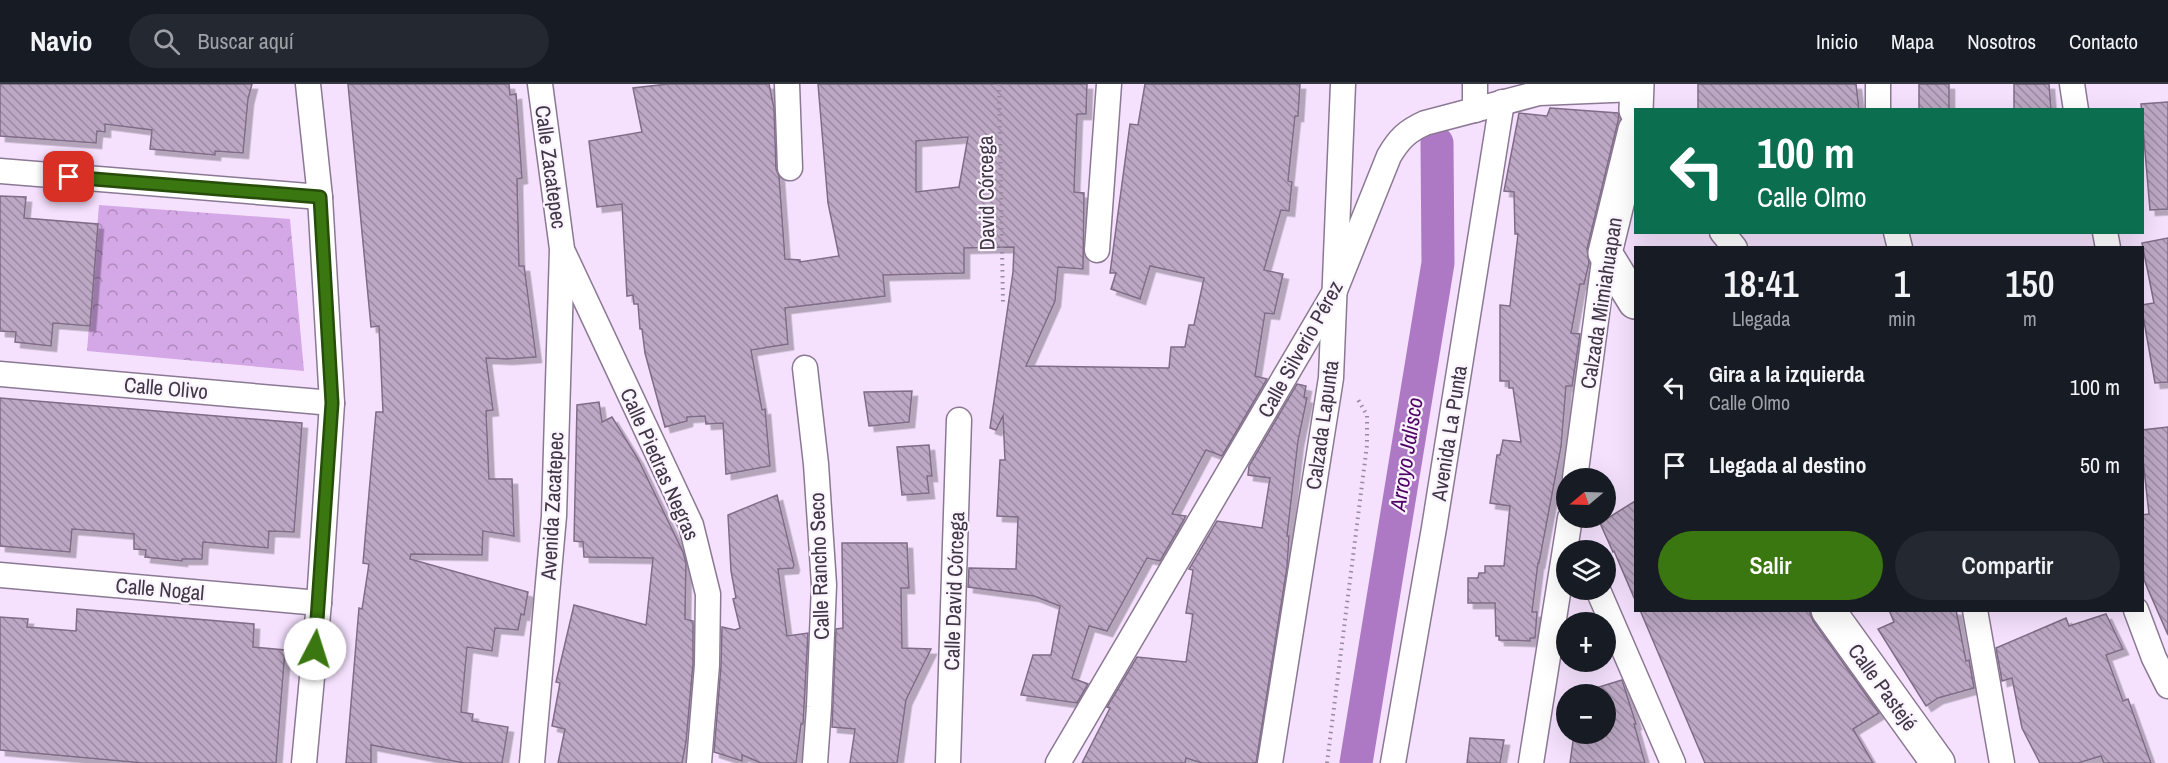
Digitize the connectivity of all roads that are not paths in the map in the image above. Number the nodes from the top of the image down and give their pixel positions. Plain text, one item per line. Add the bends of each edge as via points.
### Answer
1 (308, 84) edge
2 (540, 84) edge
3 (787, 84) edge
4 (1109, 84) edge
5 (1343, 84) edge
6 (1475, 84) edge
7 (1878, 84) edge
8 (2072, 84) edge
9 (1636, 94) edge
10 (1502, 102) junction
11 (1878, 108) edge
12 (2076, 108) edge
13 (1475, 110) junction
14 (1634, 134) edge
15 (790, 168) dead end
16 (0, 171) edge
17 (320, 197) junction
18 (1724, 234) edge
19 (1733, 246) edge
20 (562, 249) junction
21 (1097, 250) dead end
22 (1605, 253) junction
23 (1334, 293) junction
24 (1634, 300) edge
25 (805, 368) dead end
26 (0, 374) edge
27 (332, 403) junction
28 (959, 420) dead end
29 (1576, 468) edge
30 (1569, 528) edge
31 (0, 574) edge
32 (1602, 600) edge
33 (319, 603) junction
34 (1829, 612) edge
35 (1975, 612) edge
36 (2137, 612) edge
37 (2168, 686) edge
38 (304, 763) edge
39 (532, 763) edge
40 (699, 763) edge
41 (814, 763) edge
42 (948, 763) edge
43 (1058, 763) edge
44 (1270, 763) edge
45 (1393, 763) edge
46 (1531, 763) edge
47 (1673, 763) edge
48 (1938, 763) edge
49 (2002, 763) edge

1 - 17 street
2 - 20 street, Calle Zacatepec
3 - 15 street
4 - 21 street
5 - 23 street, Calzada Lapunta
6 - 13 street
7 - 11 street
8 - 12 street
9 - 10 street, Calle Silverio Pérez via 1539,93
10 - 13 street, Calle Silverio Pérez
10 - 45 street, Avenida La Punta
13 - 23 street, Calle Silverio Pérez via 1425,123 1398,140
14 - 22 main road, Calzada Mimiahuapan
16 - 17 street
17 - 27 street
18 - 19 street
20 - 39 street, Avenida Zacatepec via 554,516
20 - 40 street, Calle Piedras Negras via 691,525 708,594
22 - 24 main road
22 - 29 street, Calzada Mimiahuapan
23 - 43 street, Calle Silverio Pérez
23 - 44 street, Calzada Lapunta via 1331,378
25 - 41 street, Calle Rancho Seco via 824,585
26 - 27 street, Calle Olivo
27 - 33 street
28 - 42 street, Calle David Córcega
30 - 46 street
31 - 33 street, Calle Nogal
32 - 47 street
33 - 38 street
34 - 48 main road, Calle Pastejé
35 - 49 street
36 - 37 street

